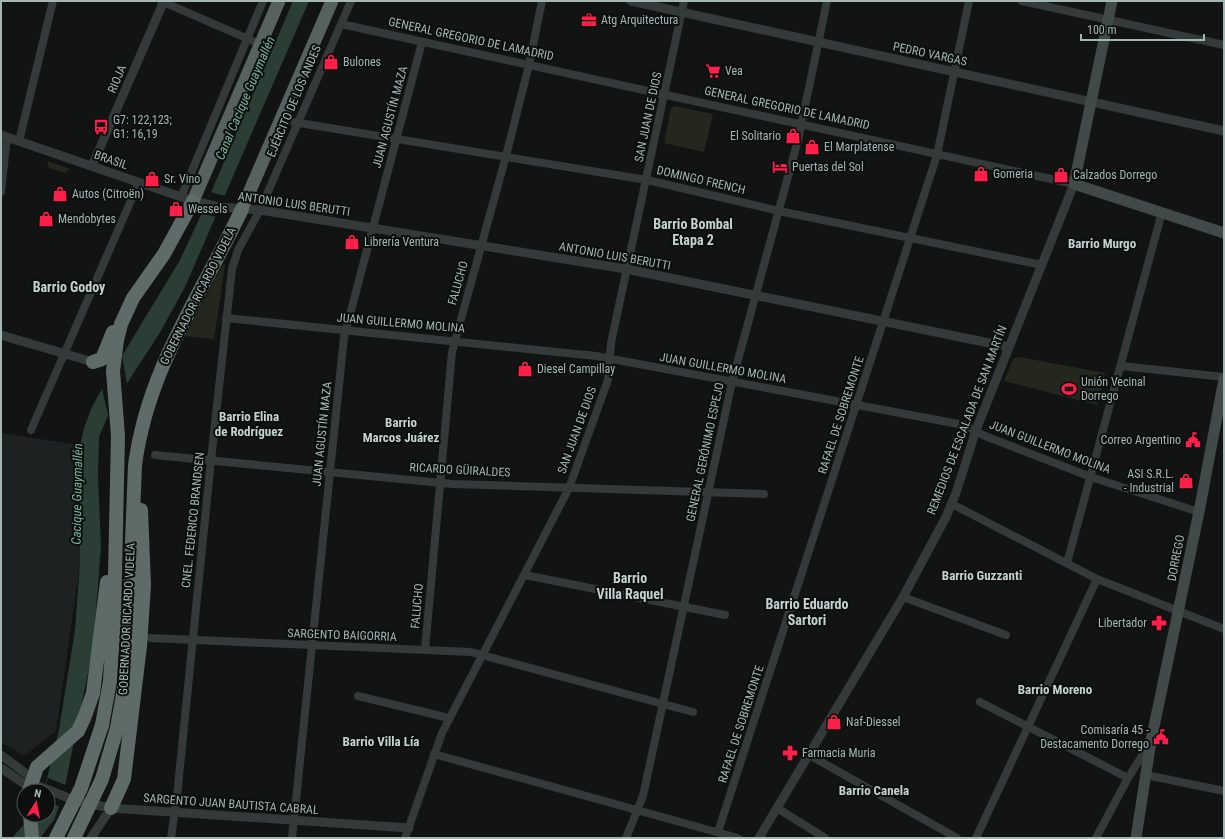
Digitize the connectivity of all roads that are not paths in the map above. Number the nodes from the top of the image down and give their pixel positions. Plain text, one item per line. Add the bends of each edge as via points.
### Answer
1 (53, 1) edge
2 (163, 1) edge
3 (263, 1) edge
4 (279, 1) edge
5 (332, 1) edge
6 (351, 1) edge
7 (542, 1) edge
8 (631, 1) edge
9 (684, 1) edge
10 (827, 1) edge
11 (969, 1) edge
12 (1022, 1) edge
13 (1112, 1) edge
14 (682, 12) junction
15 (1109, 20) junction
16 (341, 24) junction
17 (247, 39) junction
18 (422, 42) junction
19 (818, 42) junction
20 (260, 44) junction
21 (1224, 45) edge
22 (529, 65) junction
23 (955, 72) junction
24 (665, 94) junction
25 (1092, 102) junction
26 (281, 120) junction
27 (298, 123) junction
28 (801, 124) junction
29 (1224, 131) edge
30 (4, 136) edge
31 (397, 139) junction
32 (19, 141) junction
33 (937, 155) junction
34 (506, 156) junction
35 (92, 166) junction
36 (647, 180) junction
37 (139, 182) junction
38 (1074, 184) junction
39 (1, 192) edge
40 (203, 203) junction
41 (242, 209) junction
42 (260, 210) junction
43 (779, 211) junction
44 (1162, 212) junction
45 (373, 228) junction
46 (1224, 233) edge
47 (912, 238) junction
48 (481, 245) junction
49 (1042, 265) junction
50 (626, 269) junction
51 (755, 296) junction
52 (126, 311) junction
53 (226, 318) junction
54 (885, 321) junction
55 (345, 330) junction
56 (1, 335) edge
57 (454, 340) junction
58 (1009, 346) junction
59 (64, 354) junction
60 (609, 359) junction
61 (93, 362) joint
62 (1121, 366) junction
63 (1224, 378) edge
64 (732, 382) junction
65 (858, 404) junction
66 (31, 430) dead end
67 (976, 430) junction
68 (138, 442) junction
69 (156, 455) dead end
70 (211, 460) junction
71 (330, 472) junction
72 (1091, 477) junction
73 (440, 483) junction
74 (569, 488) junction
75 (709, 493) junction
76 (764, 494) dead end
77 (952, 504) junction
78 (117, 508) junction
79 (1199, 512) junction
80 (1067, 563) junction
81 (525, 574) junction
82 (1098, 579) junction
83 (903, 597) junction
84 (684, 606) junction
85 (1179, 612) junction
86 (725, 615) dead end
87 (1224, 629) edge
88 (1006, 635) dead end
89 (150, 638) dead end
90 (193, 640) junction
91 (312, 646) junction
92 (424, 650) junction
93 (483, 654) junction
94 (358, 696) dead end
95 (980, 702) dead end
96 (663, 704) junction
97 (693, 712) dead end
98 (450, 718) junction
99 (1028, 727) junction
100 (1151, 741) junction
101 (434, 754) junction
102 (1, 755) edge
103 (809, 755) junction
104 (1, 768) edge
105 (1146, 775) junction
106 (1128, 778) junction
107 (24, 783) edge
108 (29, 783) edge
109 (31, 783) edge
110 (1224, 791) edge
111 (56, 794) edge
112 (112, 808) junction
113 (777, 808) junction
114 (639, 810) junction
115 (175, 812) junction
116 (295, 821) junction
117 (31, 823) edge
118 (409, 828) junction
119 (718, 832) junction
120 (32, 838) edge
121 (56, 838) edge
122 (74, 838) edge
123 (91, 838) edge
124 (170, 838) edge
125 (292, 838) edge
126 (405, 838) edge
127 (626, 838) edge
128 (738, 838) edge
129 (759, 838) edge
130 (825, 838) edge
131 (957, 838) edge
132 (976, 838) edge
133 (1096, 838) edge
134 (1136, 838) edge

1 - 32 street
2 - 17 street
2 - 35 street, RIOJA
3 - 17 street
4 - 20 highway, GOBERNADOR RICARDO VIDELA
5 - 26 highway, GOBERNADOR RICARDO VIDELA
6 - 16 street, EJÉRCITO DE LOS ANDES
7 - 22 street, FALUCHO
8 - 14 street, PEDRO VARGAS
9 - 14 street, SAN JUAN DE DIOS
10 - 19 street, GENERAL GERÓNIMO ESPEJO
11 - 23 street, RAFAEL DE SOBREMONTE
12 - 15 street
13 - 15 main road, REMEDIOS DE ESCALADA DE SAN MARTÍN
14 - 19 street, PEDRO VARGAS
14 - 24 street, SAN JUAN DE DIOS
15 - 21 street
15 - 25 main road, REMEDIOS DE ESCALADA DE SAN MARTÍN
16 - 18 street, GENERAL GREGORIO DE LAMADRID
16 - 27 street, EJÉRCITO DE LOS ANDES
17 - 20 street
17 - 40 street
18 - 22 street, GENERAL GREGORIO DE LAMADRID
18 - 31 street, JUAN AGUSTÍN MAZA
19 - 23 street, PEDRO VARGAS
19 - 28 street, GENERAL GERÓNIMO ESPEJO
20 - 40 highway, GOBERNADOR RICARDO VIDELA
22 - 24 street, GENERAL GREGORIO DE LAMADRID
22 - 34 street, FALUCHO
23 - 25 street, PEDRO VARGAS
23 - 33 street, RAFAEL DE SOBREMONTE
24 - 28 street, GENERAL GREGORIO DE LAMADRID
24 - 36 street, SAN JUAN DE DIOS
25 - 29 street, PEDRO VARGAS
25 - 38 main road, REMEDIOS DE ESCALADA DE SAN MARTÍN
26 - 27 street, DOMINGO FRENCH
26 - 41 highway, GOBERNADOR RICARDO VIDELA
27 - 31 street, DOMINGO FRENCH
27 - 42 street, EJÉRCITO DE LOS ANDES
28 - 33 street, GENERAL GREGORIO DE LAMADRID
28 - 43 street, GENERAL GERÓNIMO ESPEJO
30 - 32 street, BRASIL
30 - 39 street
31 - 34 street, DOMINGO FRENCH
31 - 45 street, JUAN AGUSTÍN MAZA
32 - 35 street, BRASIL
33 - 38 street, GENERAL GREGORIO DE LAMADRID
33 - 47 street, RAFAEL DE SOBREMONTE
34 - 36 street, DOMINGO FRENCH
34 - 48 street, FALUCHO
35 - 37 street, BRASIL
36 - 43 street, DOMINGO FRENCH
36 - 50 street, SAN JUAN DE DIOS
37 - 40 street, BRASIL
37 - 59 street
38 - 44 main road, GENERAL GREGORIO DE LAMADRID
38 - 49 street, REMEDIOS DE ESCALADA DE SAN MARTÍN
40 - 41 street, ANTONIO LUIS BERUTTI
40 - 52 highway, GOBERNADOR RICARDO VIDELA via 138,290
41 - 42 street, ANTONIO LUIS BERUTTI
41 - 68 highway, GOBERNADOR RICARDO VIDELA via 172,343 152,393
42 - 45 street, ANTONIO LUIS BERUTTI
42 - 53 street, CNEL. FEDERICO BRANDSEN via 234,261
43 - 47 street, DOMINGO FRENCH
43 - 51 street, GENERAL GERÓNIMO ESPEJO
44 - 46 main road, GENERAL GREGORIO DE LAMADRID
44 - 62 street
45 - 48 street, ANTONIO LUIS BERUTTI
45 - 55 street, JUAN AGUSTÍN MAZA
47 - 49 street, DOMINGO FRENCH
47 - 54 street, RAFAEL DE SOBREMONTE
48 - 50 street, ANTONIO LUIS BERUTTI
48 - 57 street, FALUCHO
49 - 58 street, REMEDIOS DE ESCALADA DE SAN MARTÍN
50 - 51 street, ANTONIO LUIS BERUTTI
50 - 60 street, SAN JUAN DE DIOS
51 - 54 street, ANTONIO LUIS BERUTTI
51 - 64 street, GENERAL GERÓNIMO ESPEJO
52 - 61 highway via 102,359
52 - 78 highway, GOBERNADOR RICARDO VIDELA via 117,340 113,370 118,436
53 - 55 street, JUAN GUILLERMO MOLINA
53 - 70 street, CNEL. FEDERICO BRANDSEN
54 - 58 street, ANTONIO LUIS BERUTTI
54 - 65 street, RAFAEL DE SOBREMONTE
55 - 57 street, JUAN GUILLERMO MOLINA
55 - 71 street, JUAN AGUSTÍN MAZA
56 - 59 street
57 - 60 street, JUAN GUILLERMO MOLINA
57 - 73 street, FALUCHO
58 - 67 street, REMEDIOS DE ESCALADA DE SAN MARTÍN
59 - 61 street
59 - 66 street
60 - 64 street, JUAN GUILLERMO MOLINA
60 - 74 street, SAN JUAN DE DIOS via 608,380
62 - 63 street
62 - 72 street
63 - 79 main road, DORREGO
64 - 65 street, JUAN GUILLERMO MOLINA
64 - 75 street, GENERAL GERÓNIMO ESPEJO
65 - 67 street, JUAN GUILLERMO MOLINA via 964,425
65 - 119 street, RAFAEL DE SOBREMONTE
67 - 72 street, JUAN GUILLERMO MOLINA via 985,436
67 - 77 street, REMEDIOS DE ESCALADA DE SAN MARTÍN
68 - 112 highway via 144,577 140,646 124,779
68 - 122 highway, GOBERNADOR RICARDO VIDELA, bridge via 134,473 127,672 117,728 106,767
69 - 70 street, RICARDO GÜIRALDES
70 - 71 street, RICARDO GÜIRALDES
70 - 90 street, CNEL. FEDERICO BRANDSEN
71 - 73 street, RICARDO GÜIRALDES
71 - 91 street, JUAN AGUSTÍN MAZA
72 - 79 street, JUAN GUILLERMO MOLINA
72 - 80 street
73 - 74 street, RICARDO GÜIRALDES
73 - 92 street, FALUCHO
74 - 75 street, RICARDO GÜIRALDES
74 - 81 street, SAN JUAN DE DIOS
75 - 76 street, RICARDO GÜIRALDES
75 - 84 street, GENERAL GERÓNIMO ESPEJO
77 - 80 street
77 - 83 street, REMEDIOS DE ESCALADA DE SAN MARTÍN
78 - 109 highway via 93,693 78,731 37,767
78 - 121 highway, GOBERNADOR RICARDO VIDELA, bridge via 113,640 110,681 102,725 81,788
79 - 85 main road, DORREGO
80 - 82 street
81 - 84 street
81 - 93 street, SAN JUAN DE DIOS
82 - 85 street
82 - 99 street
83 - 88 street
83 - 103 street, REMEDIOS DE ESCALADA DE SAN MARTÍN
84 - 86 street
84 - 96 street, GENERAL GERÓNIMO ESPEJO
85 - 87 street
85 - 100 main road, DORREGO
89 - 90 street, SARGENTO BAIGORRIA
90 - 91 street, SARGENTO BAIGORRIA
90 - 115 street, CNEL. FEDERICO BRANDSEN
91 - 92 street, SARGENTO BAIGORRIA
91 - 116 street, JUAN AGUSTÍN MAZA
92 - 93 street, SARGENTO BAIGORRIA
93 - 96 street, SARGENTO BAIGORRIA
93 - 98 street, SAN JUAN DE DIOS
94 - 98 street
95 - 99 street
96 - 97 street, SARGENTO BAIGORRIA
96 - 114 street, GENERAL GERÓNIMO ESPEJO
98 - 101 street, SAN JUAN DE DIOS
99 - 106 street
99 - 132 street
100 - 105 main road, DORREGO
100 - 106 street, DORREGO
101 - 114 street
101 - 118 street, SAN JUAN DE DIOS
102 - 108 street via 28,775
103 - 113 street, REMEDIOS DE ESCALADA DE SAN MARTÍN
103 - 131 street
104 - 107 street, SARGENTO JUAN BAUTISTA CABRAL
105 - 110 street
105 - 134 main road, DORREGO
106 - 133 street, DORREGO
111 - 112 street, SARGENTO JUAN BAUTISTA CABRAL
112 - 115 street, SARGENTO JUAN BAUTISTA CABRAL
112 - 123 street
113 - 129 street, REMEDIOS DE ESCALADA DE SAN MARTÍN
113 - 130 street
114 - 119 street
114 - 127 street, GENERAL GERÓNIMO ESPEJO
115 - 116 street, SARGENTO JUAN BAUTISTA CABRAL
115 - 124 street, CNEL. FEDERICO BRANDSEN
116 - 118 street, SARGENTO JUAN BAUTISTA CABRAL
116 - 125 street, JUAN AGUSTÍN MAZA
117 - 120 highway
118 - 126 street, SAN JUAN DE DIOS
119 - 128 street

